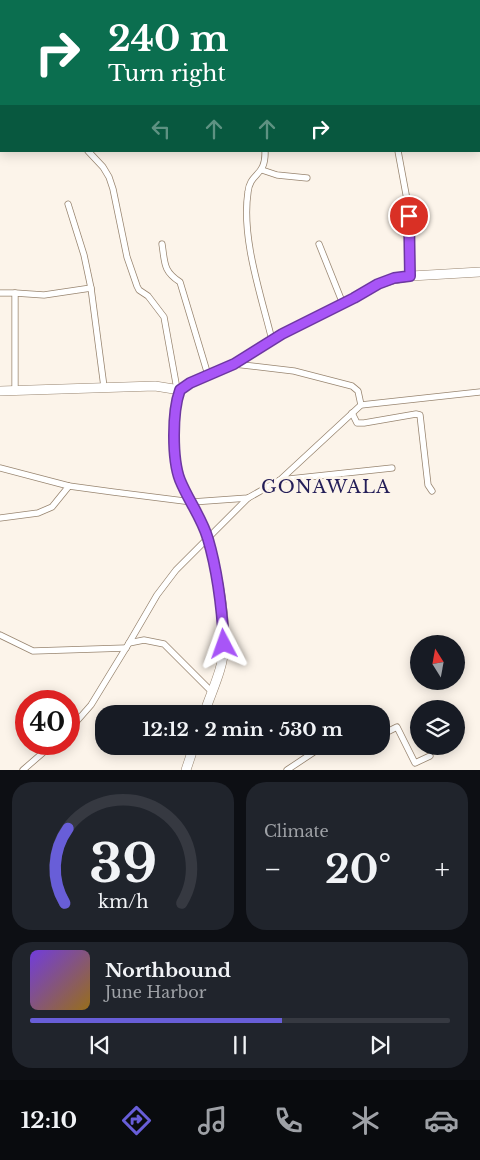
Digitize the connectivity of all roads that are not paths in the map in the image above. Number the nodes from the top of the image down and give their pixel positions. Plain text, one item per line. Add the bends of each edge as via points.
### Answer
1 (89, 152) edge
2 (265, 152) edge
3 (398, 152) edge
4 (262, 170) junction
5 (307, 178) dead end
6 (68, 204) dead end
7 (162, 244) dead end
8 (319, 244) dead end
9 (480, 272) edge
10 (410, 276) junction
11 (91, 288) junction
12 (0, 292) edge
13 (15, 293) junction
14 (343, 304) junction
15 (272, 340) junction
16 (234, 364) junction
17 (208, 376) junction
18 (104, 387) junction
19 (178, 389) junction
20 (0, 391) edge
21 (15, 391) junction
22 (480, 392) edge
23 (361, 405) junction
24 (352, 413) junction
25 (0, 468) edge
26 (392, 468) dead end
27 (280, 480) junction
28 (69, 486) junction
29 (432, 492) dead end
30 (248, 498) junction
31 (192, 502) junction
32 (0, 518) edge
33 (208, 538) junction
34 (0, 635) edge
35 (128, 646) junction
36 (212, 692) junction
37 (207, 705) edge
38 (80, 718) edge
39 (390, 731) edge
40 (40, 755) edge
41 (191, 755) edge
42 (310, 755) edge
43 (430, 756) dead end
44 (22, 770) edge
45 (186, 770) edge
46 (287, 770) edge

1 - 19 street via 103,167 111,183 127,257 137,286 164,317
2 - 4 street
3 - 10 street via 408,205
4 - 5 street
4 - 15 street via 254,177 248,191 249,246
6 - 11 street
7 - 17 street via 168,274 180,282
8 - 14 street
9 - 10 street
10 - 14 street via 378,284
11 - 13 street via 44,295
11 - 18 street
12 - 13 street
13 - 21 street
14 - 15 street
15 - 16 street
16 - 17 street
16 - 23 street via 294,370 352,386 358,391
17 - 19 street
18 - 19 street via 163,386
18 - 21 street
19 - 31 street via 176,460 181,482
20 - 21 street
22 - 23 street
23 - 24 street
24 - 27 street
24 - 29 street via 357,422 364,423 420,415 428,485
25 - 28 street
26 - 27 street
27 - 30 street
28 - 31 street
28 - 32 street via 52,507 38,514
30 - 31 street
30 - 33 street
31 - 33 street
33 - 35 street via 176,570 157,595
33 - 36 street via 218,582 224,644
34 - 35 street via 34,652
35 - 36 street via 144,640 164,644
35 - 38 street
36 - 37 street
39 - 43 street via 397,727 415,763
40 - 44 street
41 - 45 street
42 - 46 street

